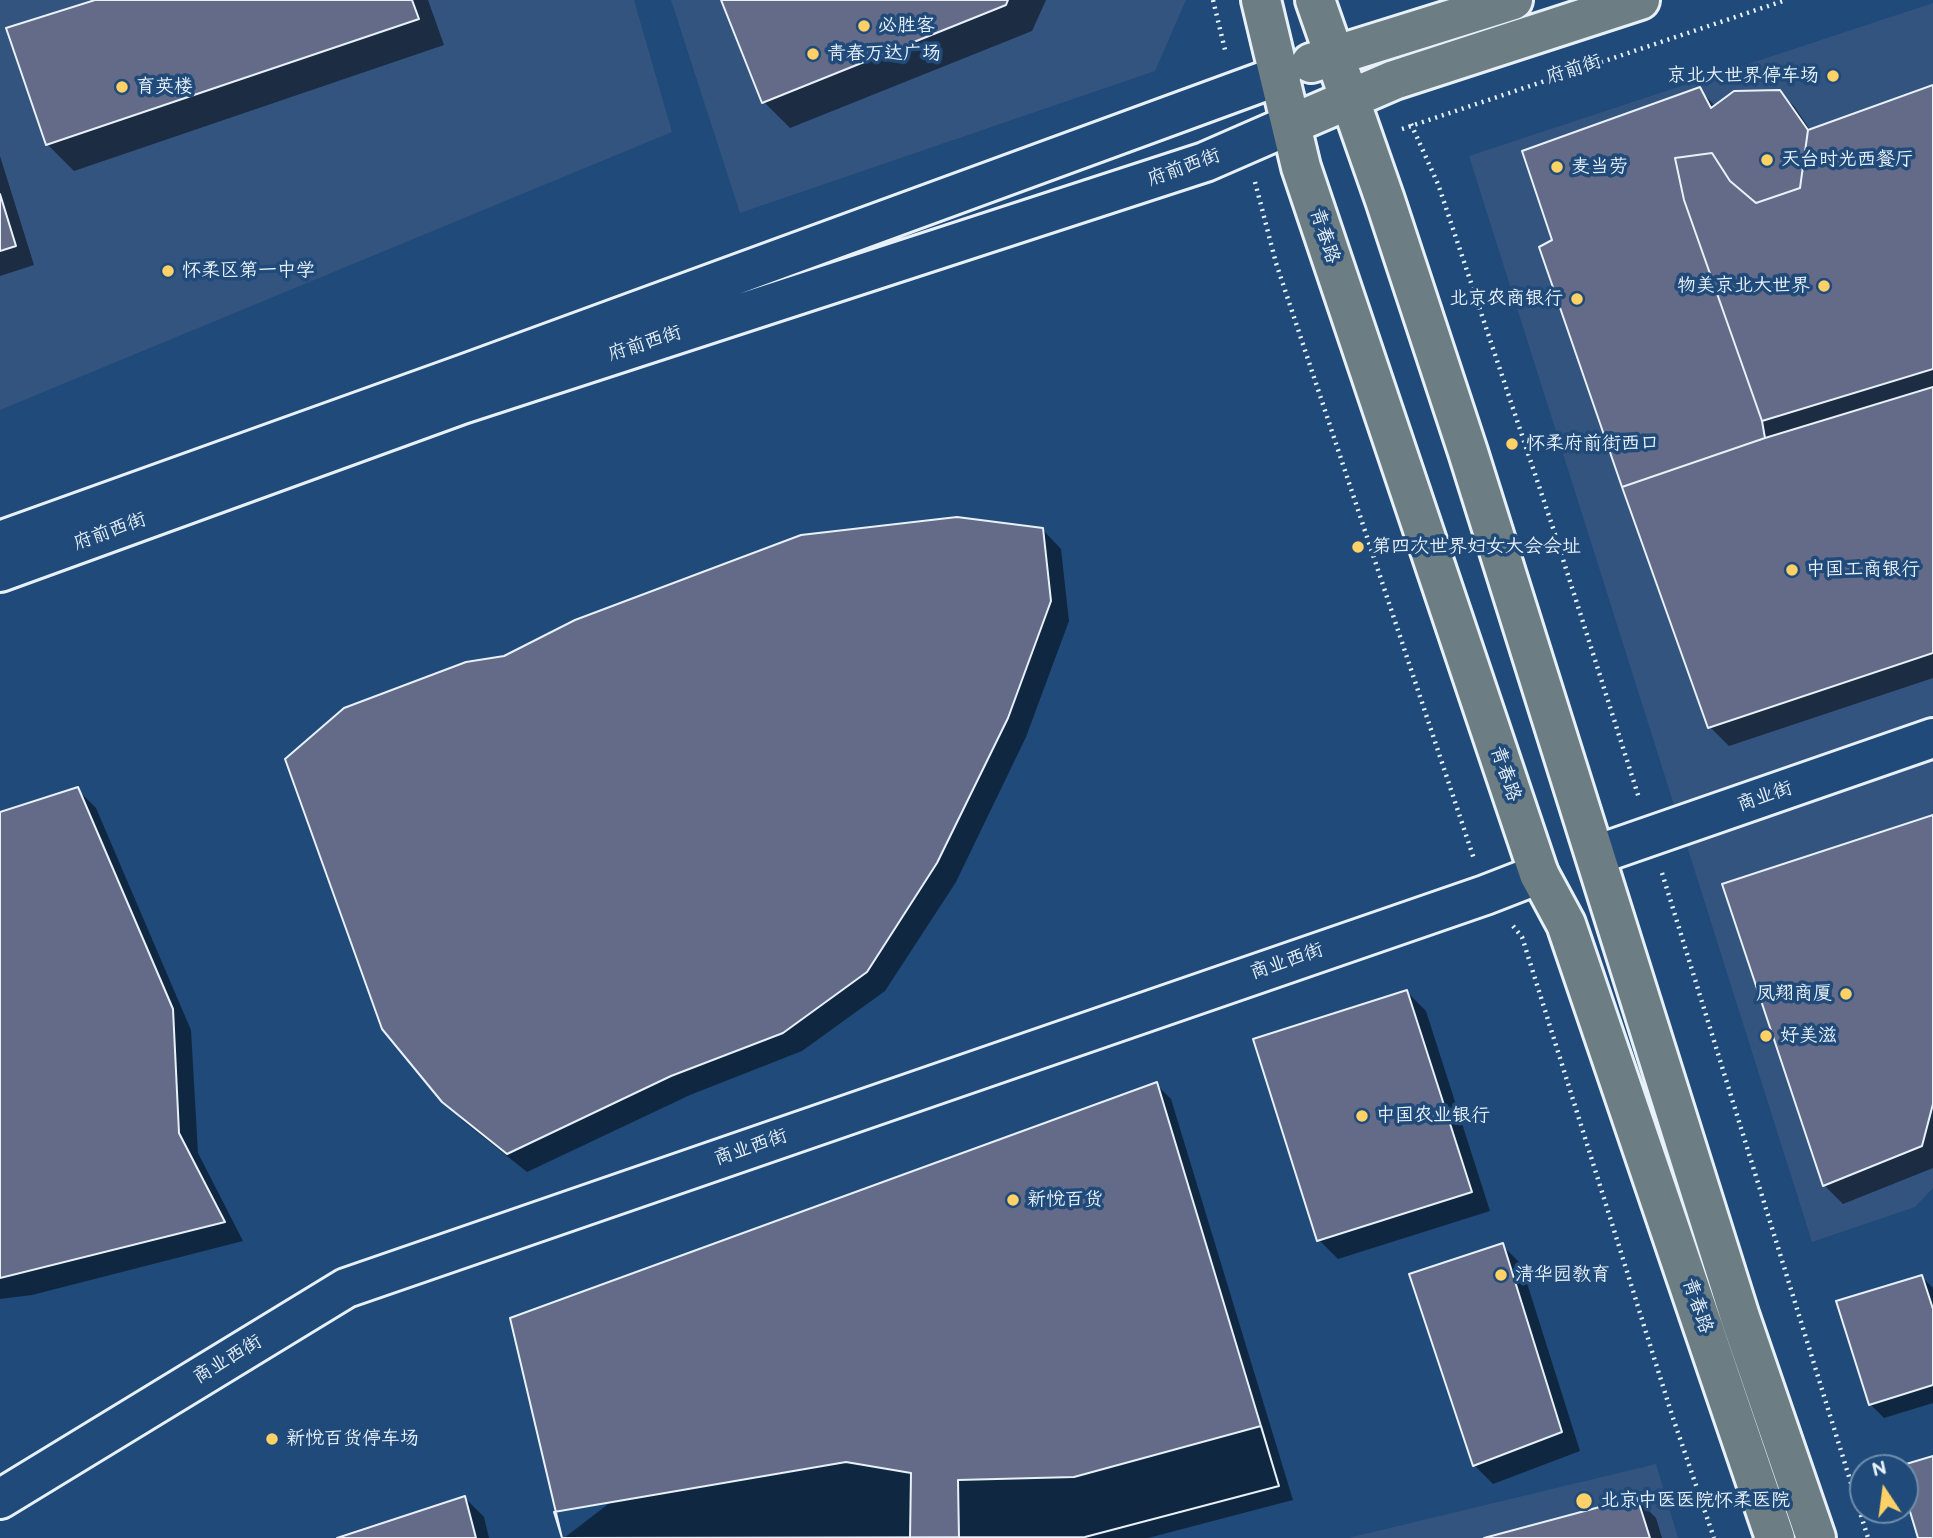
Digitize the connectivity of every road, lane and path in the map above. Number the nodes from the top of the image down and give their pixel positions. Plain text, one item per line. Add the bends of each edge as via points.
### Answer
1 (1213, 0) edge
2 (1262, 0) edge
3 (1315, 0) edge
4 (1513, 0) edge
5 (1640, 0) edge
6 (1786, 0) edge
7 (1334, 54) junction
8 (1281, 75) junction
9 (1394, 80) junction
10 (1236, 91) junction
11 (1350, 99) junction
12 (1292, 124) junction
13 (1412, 125) junction
14 (1364, 143) junction
15 (1247, 144) junction
16 (0, 541) edge
17 (0, 572) edge
18 (1933, 738) edge
19 (1651, 837) junction
20 (1597, 855) junction
21 (1539, 874) junction
22 (1485, 895) junction
23 (0, 1499) edge
24 (1714, 1538) edge
25 (1775, 1538) edge
26 (1816, 1538) edge
27 (1868, 1538) edge

1 - 10 path
2 - 8 main road, 青春路
3 - 7 main road, 青春路
4 - 7 main road
5 - 9 main road
6 - 13 path, 府前街
7 - 8 main road
7 - 11 main road, 青春路
8 - 10 street, 府前西街
8 - 12 main road, 青春路
9 - 11 main road
9 - 13 path
10 - 16 street, 府前西街
11 - 12 main road
11 - 14 main road, 青春路
12 - 15 street, 府前西街
12 - 21 main road, 青春路 via 1301,167
13 - 14 path, 府前街
13 - 19 path via 1438,184
14 - 20 main road, 青春路
15 - 17 street, 府前西街 via 1205,162 462,404
15 - 22 path via 1276,263
18 - 19 street, 商业街
19 - 20 street, 商业街
19 - 27 path
20 - 26 main road, 青春路 via 1741,1317
21 - 22 street, 商业西街
21 - 25 main road, 青春路 via 1566,924
22 - 23 street, 商业西街 via 346,1288
22 - 24 path via 1522,937

